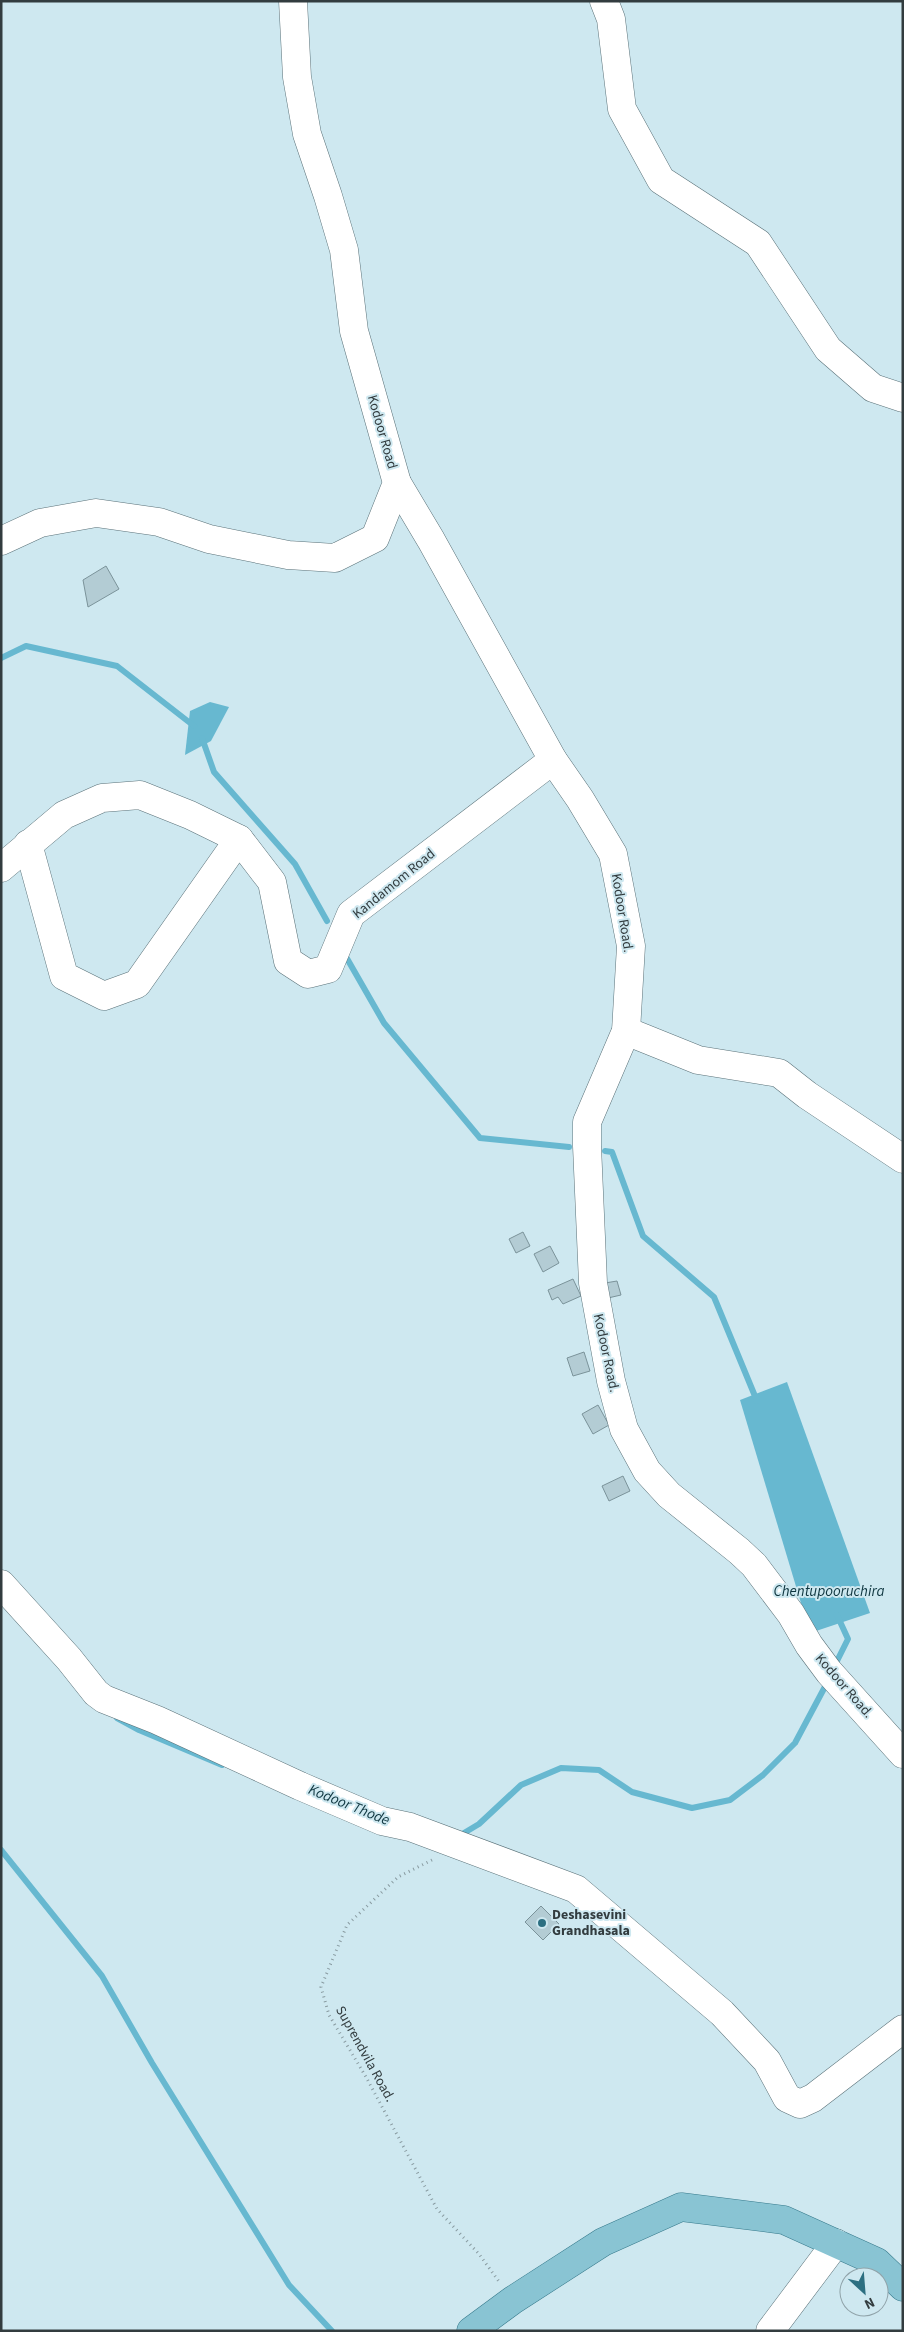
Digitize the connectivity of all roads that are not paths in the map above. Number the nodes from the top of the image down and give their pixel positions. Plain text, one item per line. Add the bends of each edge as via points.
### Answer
1 (293, 1) edge
2 (604, 1) edge
3 (903, 398) edge
4 (397, 483) junction
5 (1, 541) edge
6 (553, 760) junction
7 (239, 839) junction
8 (28, 844) junction
9 (1, 868) edge
10 (626, 1032) junction
11 (903, 1159) edge
12 (1, 1584) edge
13 (903, 1754) edge
14 (903, 2029) edge
15 (836, 2243) junction
16 (903, 2288) edge
17 (471, 2331) edge
18 (770, 2331) edge

1 - 4 street, Kodoor Road via 297,77 306,134 344,250 354,331
2 - 3 street via 611,19 622,109 661,180 758,243 828,349 873,388
4 - 5 street, Kodoor Road via 375,538 336,558 288,555 209,539 160,522 96,513 40,523
4 - 6 street, Kodoor Road.
6 - 7 street, Kandamom Road via 351,914 328,969 308,974 288,961 272,882
6 - 10 street, Kodoor Road. via 612,854 631,946
7 - 8 street, Kandamom Road via 140,795 102,798 64,815
7 - 8 street via 137,984 104,996 64,976
8 - 9 street, Kandamom Road
10 - 11 street via 698,1060 779,1073
10 - 13 street, Kodoor Road. via 587,1122 593,1283 605,1355 624,1429 647,1471 668,1495 754,1565 791,1614 808,1645
12 - 14 street via 104,1699 382,1821 410,1826 576,1888 722,2013 759,2052 787,2098 800,2104 823,2092
15 - 16 main road via 877,2262
15 - 17 main road via 784,2220 681,2207 603,2242 512,2300
15 - 18 street

